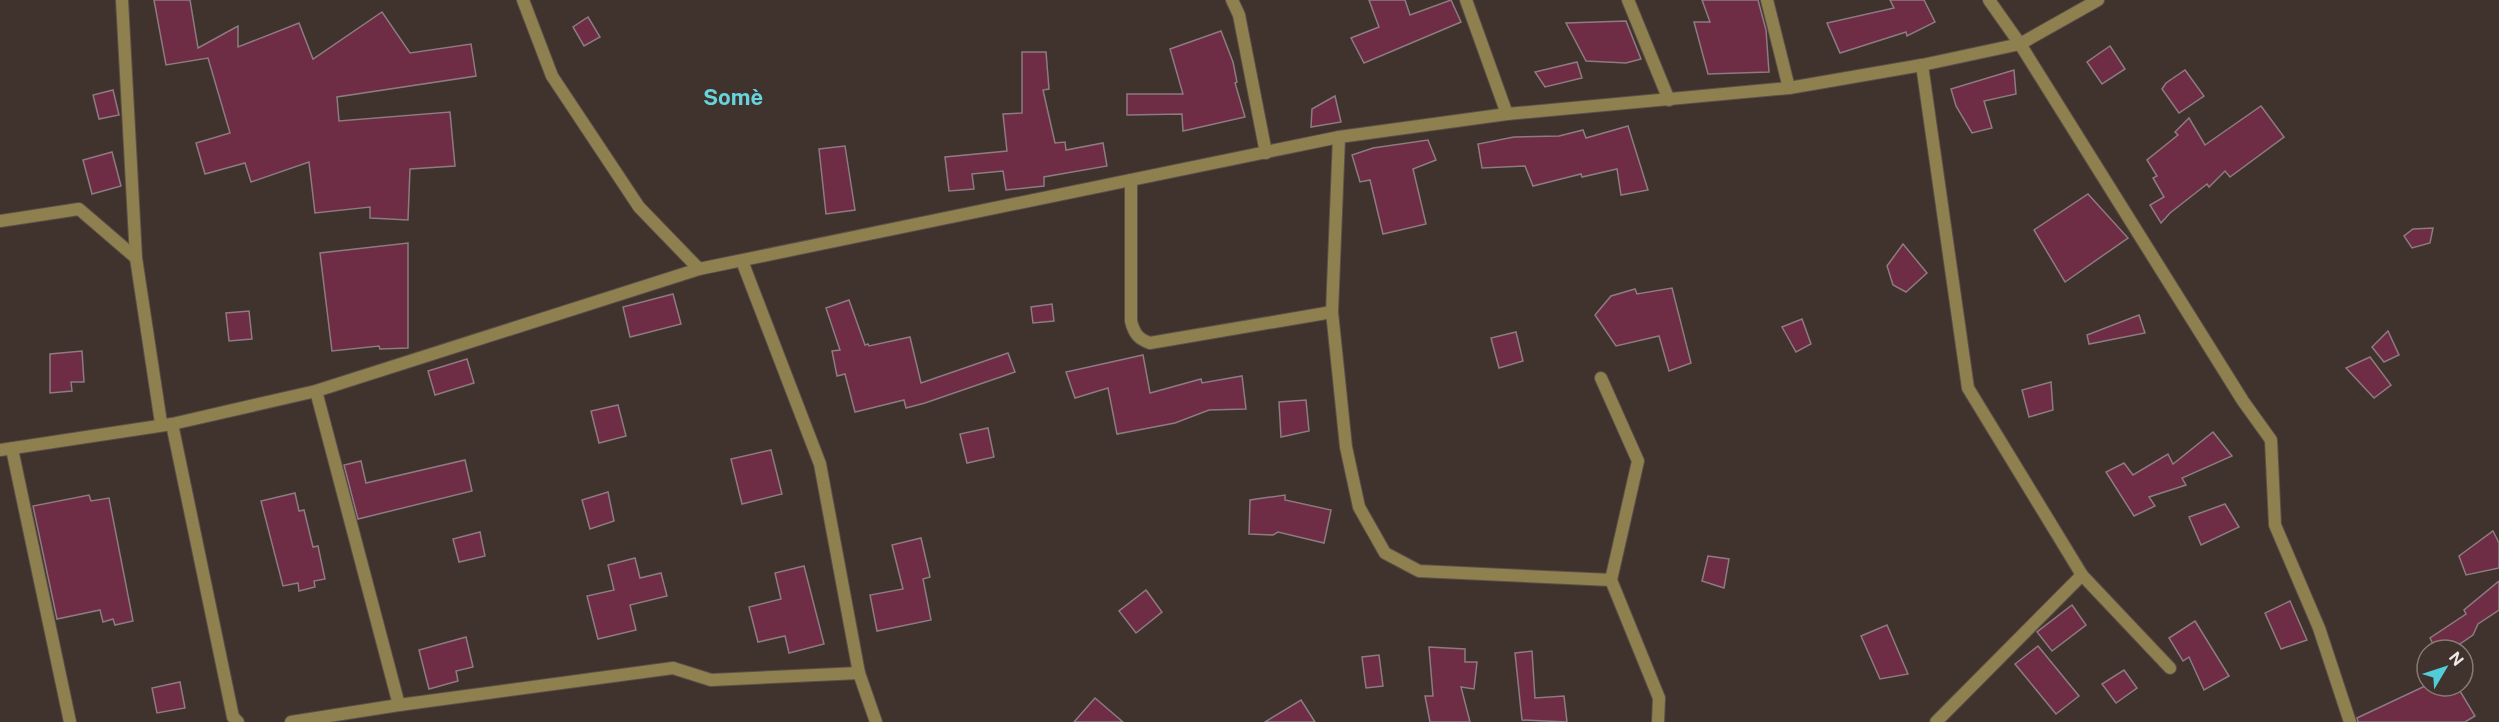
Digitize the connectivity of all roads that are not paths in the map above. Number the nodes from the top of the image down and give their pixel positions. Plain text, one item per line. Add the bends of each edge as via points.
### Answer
1 (123, 0) edge
2 (523, 0) edge
3 (1232, 0) edge
4 (1466, 0) edge
5 (1628, 0) edge
6 (1767, 0) edge
7 (1989, 0) edge
8 (2098, 0) edge
9 (2020, 44) junction
10 (1922, 65) junction
11 (1789, 88) junction
12 (1669, 100) junction
13 (1507, 114) junction
14 (1338, 137) junction
15 (1266, 153) junction
16 (1131, 180) junction
17 (0, 221) edge
18 (136, 258) junction
19 (742, 261) junction
20 (699, 269) junction
21 (1332, 312) junction
22 (1601, 378) dead end
23 (316, 391) junction
24 (166, 424) junction
25 (6, 449) edge
26 (2082, 575) junction
27 (1611, 580) junction
28 (2170, 668) dead end
29 (859, 673) junction
30 (399, 705) junction
31 (70, 722) edge
32 (238, 722) edge
33 (291, 722) edge
34 (876, 722) edge
35 (1658, 722) edge
36 (1935, 722) edge
37 (2350, 722) edge

1 - 18 street
2 - 20 street via 552,76 639,207
3 - 15 street via 1239,15
4 - 13 street
5 - 12 street
6 - 11 street
7 - 9 street
8 - 9 street
9 - 10 street
9 - 37 street via 2271,440 2275,525 2319,628
10 - 11 street
10 - 26 street via 1968,388
11 - 12 street
12 - 13 street
13 - 14 street
14 - 15 street
14 - 21 street
15 - 16 street
16 - 19 street
16 - 21 street via 1131,321 1133,331 1142,340 1150,343
17 - 18 street via 79,209
18 - 24 street
19 - 20 street
19 - 29 street via 820,464
20 - 23 street
21 - 27 street via 1346,447 1356,497 1385,553 1419,571
22 - 27 street via 1638,461
23 - 24 street
23 - 30 street
24 - 25 street
24 - 32 street via 233,717
25 - 31 street
26 - 28 street
26 - 36 street
27 - 35 street via 1659,698
29 - 30 street via 711,680 673,668
29 - 34 street
30 - 33 street

